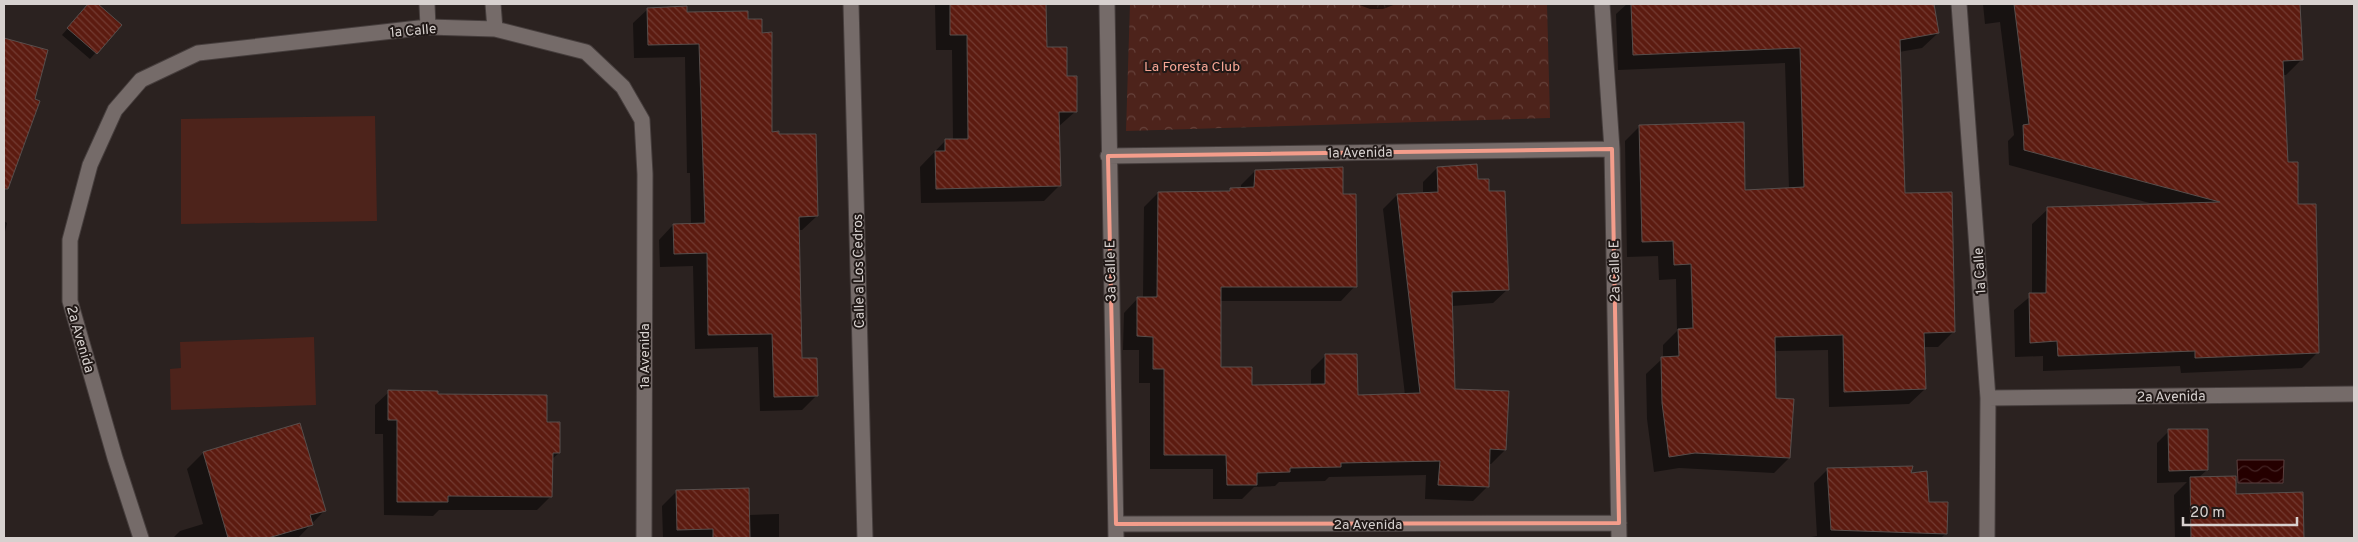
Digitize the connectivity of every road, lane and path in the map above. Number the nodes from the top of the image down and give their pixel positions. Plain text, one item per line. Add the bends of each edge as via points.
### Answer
1 (427, 4) edge
2 (493, 4) edge
3 (852, 4) edge
4 (1106, 4) edge
5 (1602, 4) edge
6 (1959, 4) edge
7 (428, 27) junction
8 (495, 29) junction
9 (115, 110) joint
10 (1612, 149) junction
11 (1108, 156) junction
12 (644, 174) joint
13 (2354, 394) edge
14 (1988, 398) junction
15 (1116, 531) edge
16 (1619, 531) edge
17 (141, 538) edge
18 (644, 538) edge
19 (865, 538) edge
20 (1987, 538) edge

1 - 7 street
2 - 8 street
3 - 19 street, Calle a Los Cedros
4 - 11 street, 3a Calle E
5 - 10 street, 2a Calle E
6 - 14 street, 1a Calle
7 - 8 street, 1a Calle
7 - 9 street, 1a Calle via 198,53 141,80
8 - 12 street, 1a Calle via 586,52 623,87 642,120
9 - 17 street, 2a Avenida via 90,165 70,240 70,301
10 - 11 street, 1a Avenida
10 - 16 street, 2a Calle E
11 - 15 street, 3a Calle E
12 - 18 street, 1a Avenida
13 - 14 street, 2a Avenida
14 - 20 street, 1a Calle
15 - 16 street, 2a Avenida

